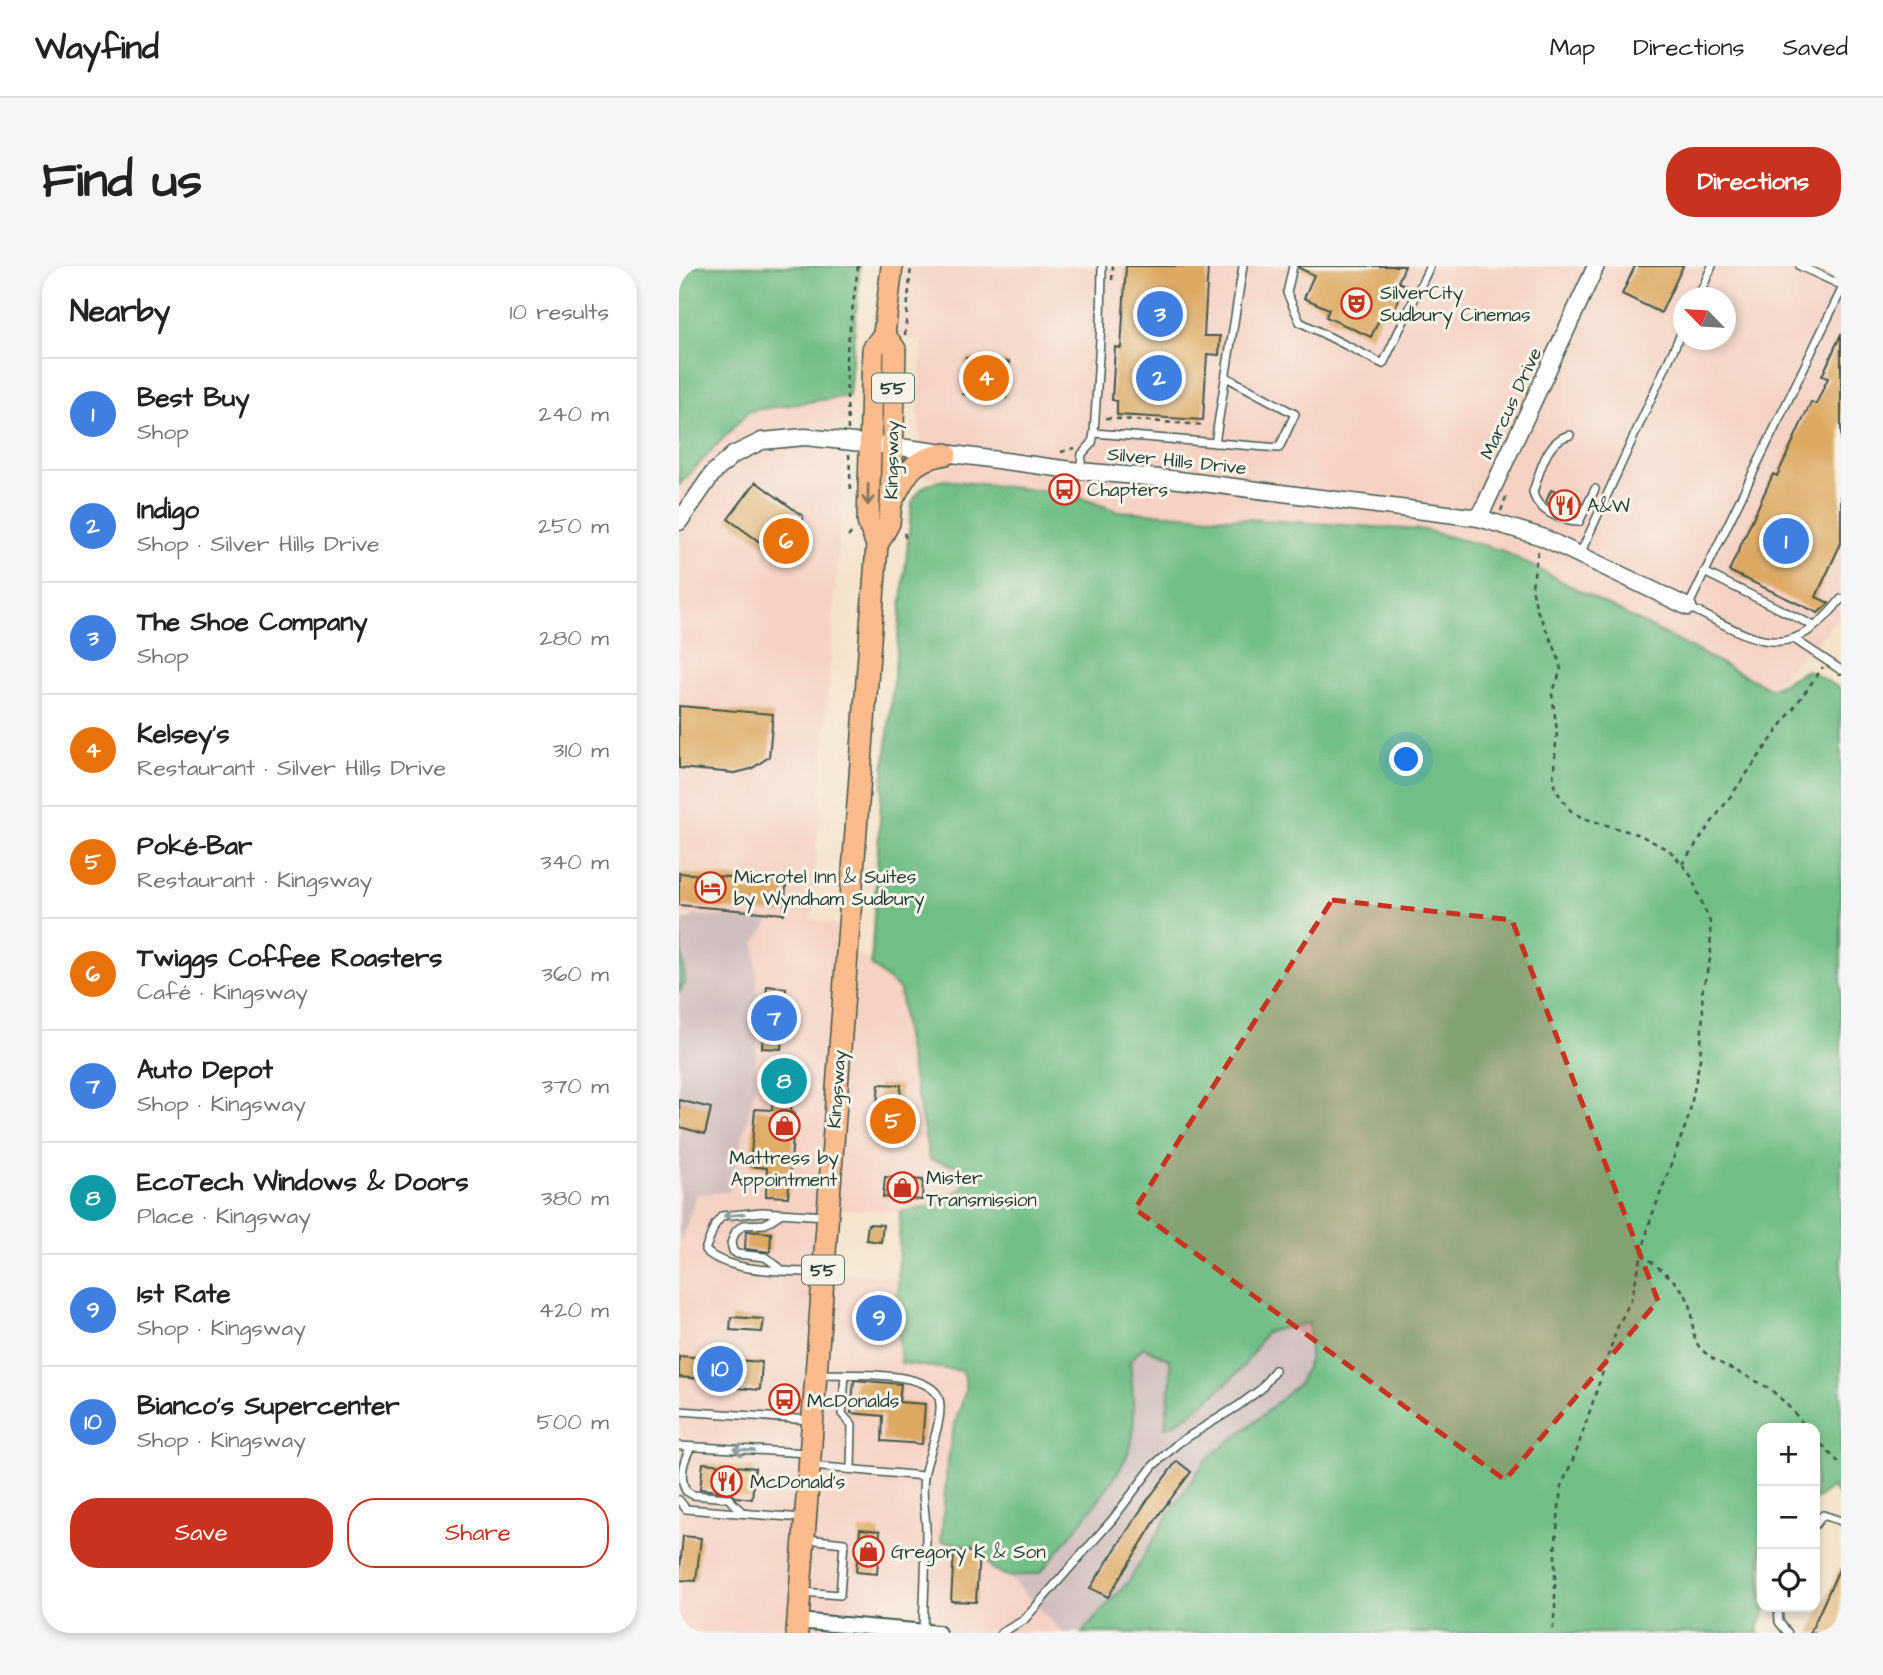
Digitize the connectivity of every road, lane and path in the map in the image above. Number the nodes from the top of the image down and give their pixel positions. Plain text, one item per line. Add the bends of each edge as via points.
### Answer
1 (858, 266) edge
2 (893, 266) edge
3 (1102, 266) edge
4 (1243, 266) edge
5 (1293, 266) edge
6 (1430, 266) edge
7 (1595, 266) edge
8 (1712, 266) edge
9 (1800, 266) edge
10 (1841, 285) edge
11 (1703, 287) edge
12 (1841, 291) edge
13 (884, 334) junction
14 (1673, 350) edge
15 (1226, 377) junction
16 (1106, 418) dead end
17 (1204, 425) dead end
18 (1094, 433) junction
19 (1570, 435) dead end
20 (859, 442) junction
21 (1215, 443) junction
22 (892, 446) junction
23 (946, 454) junction
24 (1079, 471) junction
25 (1595, 489) dead end
26 (851, 496) dead end
27 (891, 503) junction
28 (1479, 518) junction
29 (679, 522) edge
30 (853, 531) dead end
31 (848, 537) dead end
32 (1542, 537) junction
33 (877, 545) junction
34 (1580, 554) junction
35 (1705, 572) junction
36 (1841, 598) edge
37 (1688, 607) junction
38 (1814, 626) junction
39 (1794, 639) junction
40 (1827, 661) junction
41 (1841, 670) edge
42 (1682, 863) junction
43 (780, 1214) junction
44 (827, 1216) junction
45 (1642, 1254) junction
46 (782, 1270) junction
47 (823, 1273) junction
48 (1275, 1370) dead end
49 (815, 1374) junction
50 (845, 1375) junction
51 (679, 1411) edge
52 (811, 1420) junction
53 (1802, 1423) edge
54 (1820, 1442) edge
55 (679, 1446) edge
56 (691, 1447) junction
57 (809, 1460) junction
58 (1841, 1465) edge
59 (851, 1469) junction
60 (924, 1476) junction
61 (681, 1485) edge
62 (679, 1500) edge
63 (743, 1513) junction
64 (1820, 1519) edge
65 (1841, 1521) edge
66 (804, 1529) junction
67 (799, 1592) junction
68 (1778, 1612) edge
69 (797, 1627) edge
70 (842, 1629) edge
71 (923, 1632) edge
72 (938, 1633) edge
73 (1001, 1633) edge
74 (1552, 1633) edge
75 (1788, 1633) edge

1 - 20 path via 846,358
2 - 13 main road, Kingsway / 55
3 - 18 lane
4 - 15 lane
5 - 6 lane via 1287,293 1300,322 1383,364
7 - 28 street, Marcus Drive
8 - 11 lane
9 - 10 lane
12 - 35 lane
13 - 20 main road, Kingsway / 55 via 873,349
13 - 22 main road, Kingsway / 55 via 895,349
14 - 34 lane
15 - 21 lane
15 - 21 lane via 1295,414 1279,448
16 - 17 path
18 - 21 lane
18 - 24 lane
19 - 25 lane via 1551,447 1534,498 1559,517 1579,522
20 - 22 street, Silver Hills Drive
20 - 26 path
20 - 29 street, Silver Hills Drive via 762,441 733,455 713,473
20 -> 33 main road, Kingsway / 55 via 868,522
22 - 23 street, Silver Hills Drive
22 - 27 main road, Kingsway / 55
23 - 24 street, Silver Hills Drive
23 - 27 main road via 916,464
24 - 28 street, Silver Hills Drive
27 - 33 main road, Kingsway / 55 via 889,523
28 - 32 street, Silver Hills Drive
30 - 31 path
32 - 34 street, Silver Hills Drive
32 - 42 path via 1532,586 1561,670 1552,694 1557,741 1555,789 1571,811 1583,818 1640,835 1671,851
33 - 44 main road, Kingsway / 55
34 - 37 street, Silver Hills Drive
35 - 37 lane
35 - 38 lane
36 - 38 lane
37 - 39 lane via 1772,643
38 - 39 lane
39 - 40 lane
40 - 41 lane
40 - 42 path
42 - 45 path via 1710,922 1711,955 1702,993 1700,1059 1689,1116
43 - 44 lane
43 - 46 lane via 765,1224 743,1225 731,1243 737,1254 765,1257
43 -> 46 lane via 722,1216 705,1250 738,1266
44 - 47 main road, Kingsway / 55
45 - 53 path via 1679,1285 1692,1309 1695,1340 1703,1350 1767,1388
45 - 74 path via 1631,1300 1561,1487
46 - 47 lane
47 - 49 main road, Kingsway / 55
48 - 73 lane via 1261,1389 1178,1443 1153,1465 1112,1520 1024,1620
49 - 50 lane
49 - 52 main road, Kingsway / 55
50 - 59 lane via 842,1414 852,1425
50 - 60 lane via 909,1378 937,1395 936,1432
51 - 52 lane
52 - 57 main road, Kingsway / 55
54 - 58 path
55 - 56 lane
57 -> 56 lane
56 - 61 lane
57 - 59 lane
57 - 66 main road, Kingsway / 55
59 - 60 lane
60 - 71 lane
61 - 63 lane via 693,1495 728,1498
62 - 63 lane via 686,1509
63 - 66 lane
64 - 65 lane via 1823,1515
66 - 67 main road, Kingsway / 55
66 - 67 lane via 844,1543 840,1595
67 - 69 main road, Kingsway / 55
68 - 75 lane via 1779,1622
69 - 70 street
70 - 71 street
71 - 72 street

